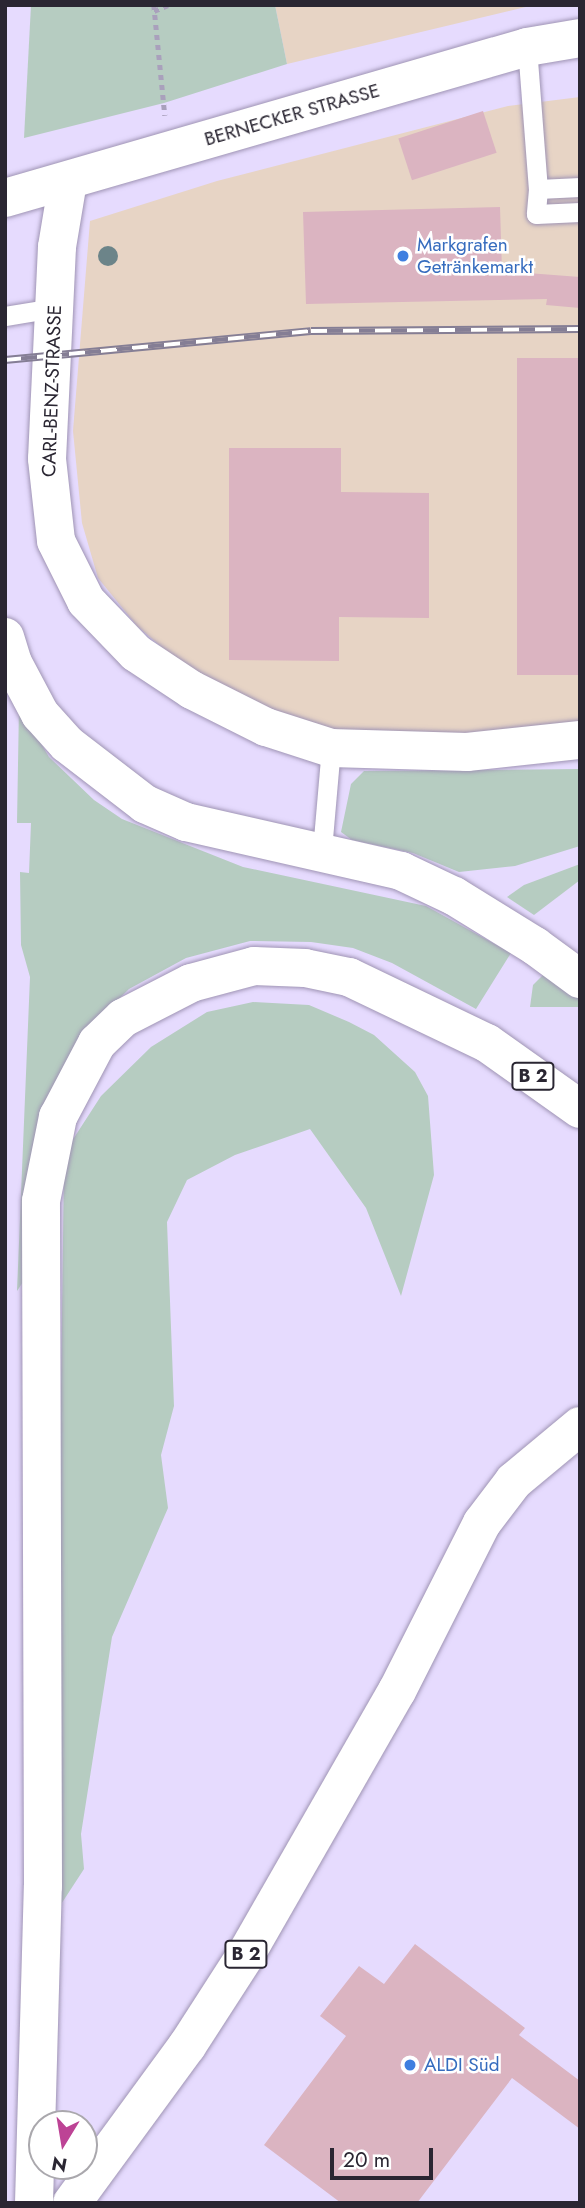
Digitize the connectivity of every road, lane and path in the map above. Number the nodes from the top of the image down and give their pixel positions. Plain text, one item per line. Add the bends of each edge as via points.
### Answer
1 (168, 5) edge
2 (154, 8) edge
3 (580, 38) edge
4 (527, 47) junction
5 (169, 151) junction
6 (68, 181) junction
7 (580, 187) edge
8 (538, 189) junction
9 (5, 198) edge
10 (580, 212) edge
11 (536, 214) junction
12 (580, 226) edge
13 (54, 308) junction
14 (5, 316) edge
15 (5, 637) edge
16 (580, 740) edge
17 (331, 748) junction
18 (322, 850) junction
19 (580, 979) edge
20 (580, 1109) edge
21 (580, 1426) edge
22 (34, 2203) edge
23 (72, 2203) edge

1 - 2 path
2 - 5 path
3 - 4 main road, BERNECKER STRASSE
4 - 5 main road, BERNECKER STRASSE
4 - 8 lane
5 - 6 main road, BERNECKER STRASSE
6 - 9 main road, BERNECKER STRASSE
6 - 13 main road, CARL-BENZ-STRASSE via 57,247
7 - 8 lane
8 - 11 lane
10 - 11 lane
11 - 12 lane
13 - 14 lane
13 - 17 main road, CARL-BENZ-STRASSE via 48,419 50,487 56,541 86,601 136,653 192,690 267,727
15 - 18 main road via 40,714 67,744 145,804 186,821
16 - 17 main road, CARL-BENZ-STRASSE via 467,752
17 - 18 lane
18 - 19 main road via 401,871 454,896
20 - 22 main road, B 2 via 487,1043 349,977 254,965 191,983 122,1018 97,1043 58,1117 47,1153 40,1242 43,1886
21 - 23 main road, B 2 via 514,1481 482,1523 397,1691 245,1956 187,2046

